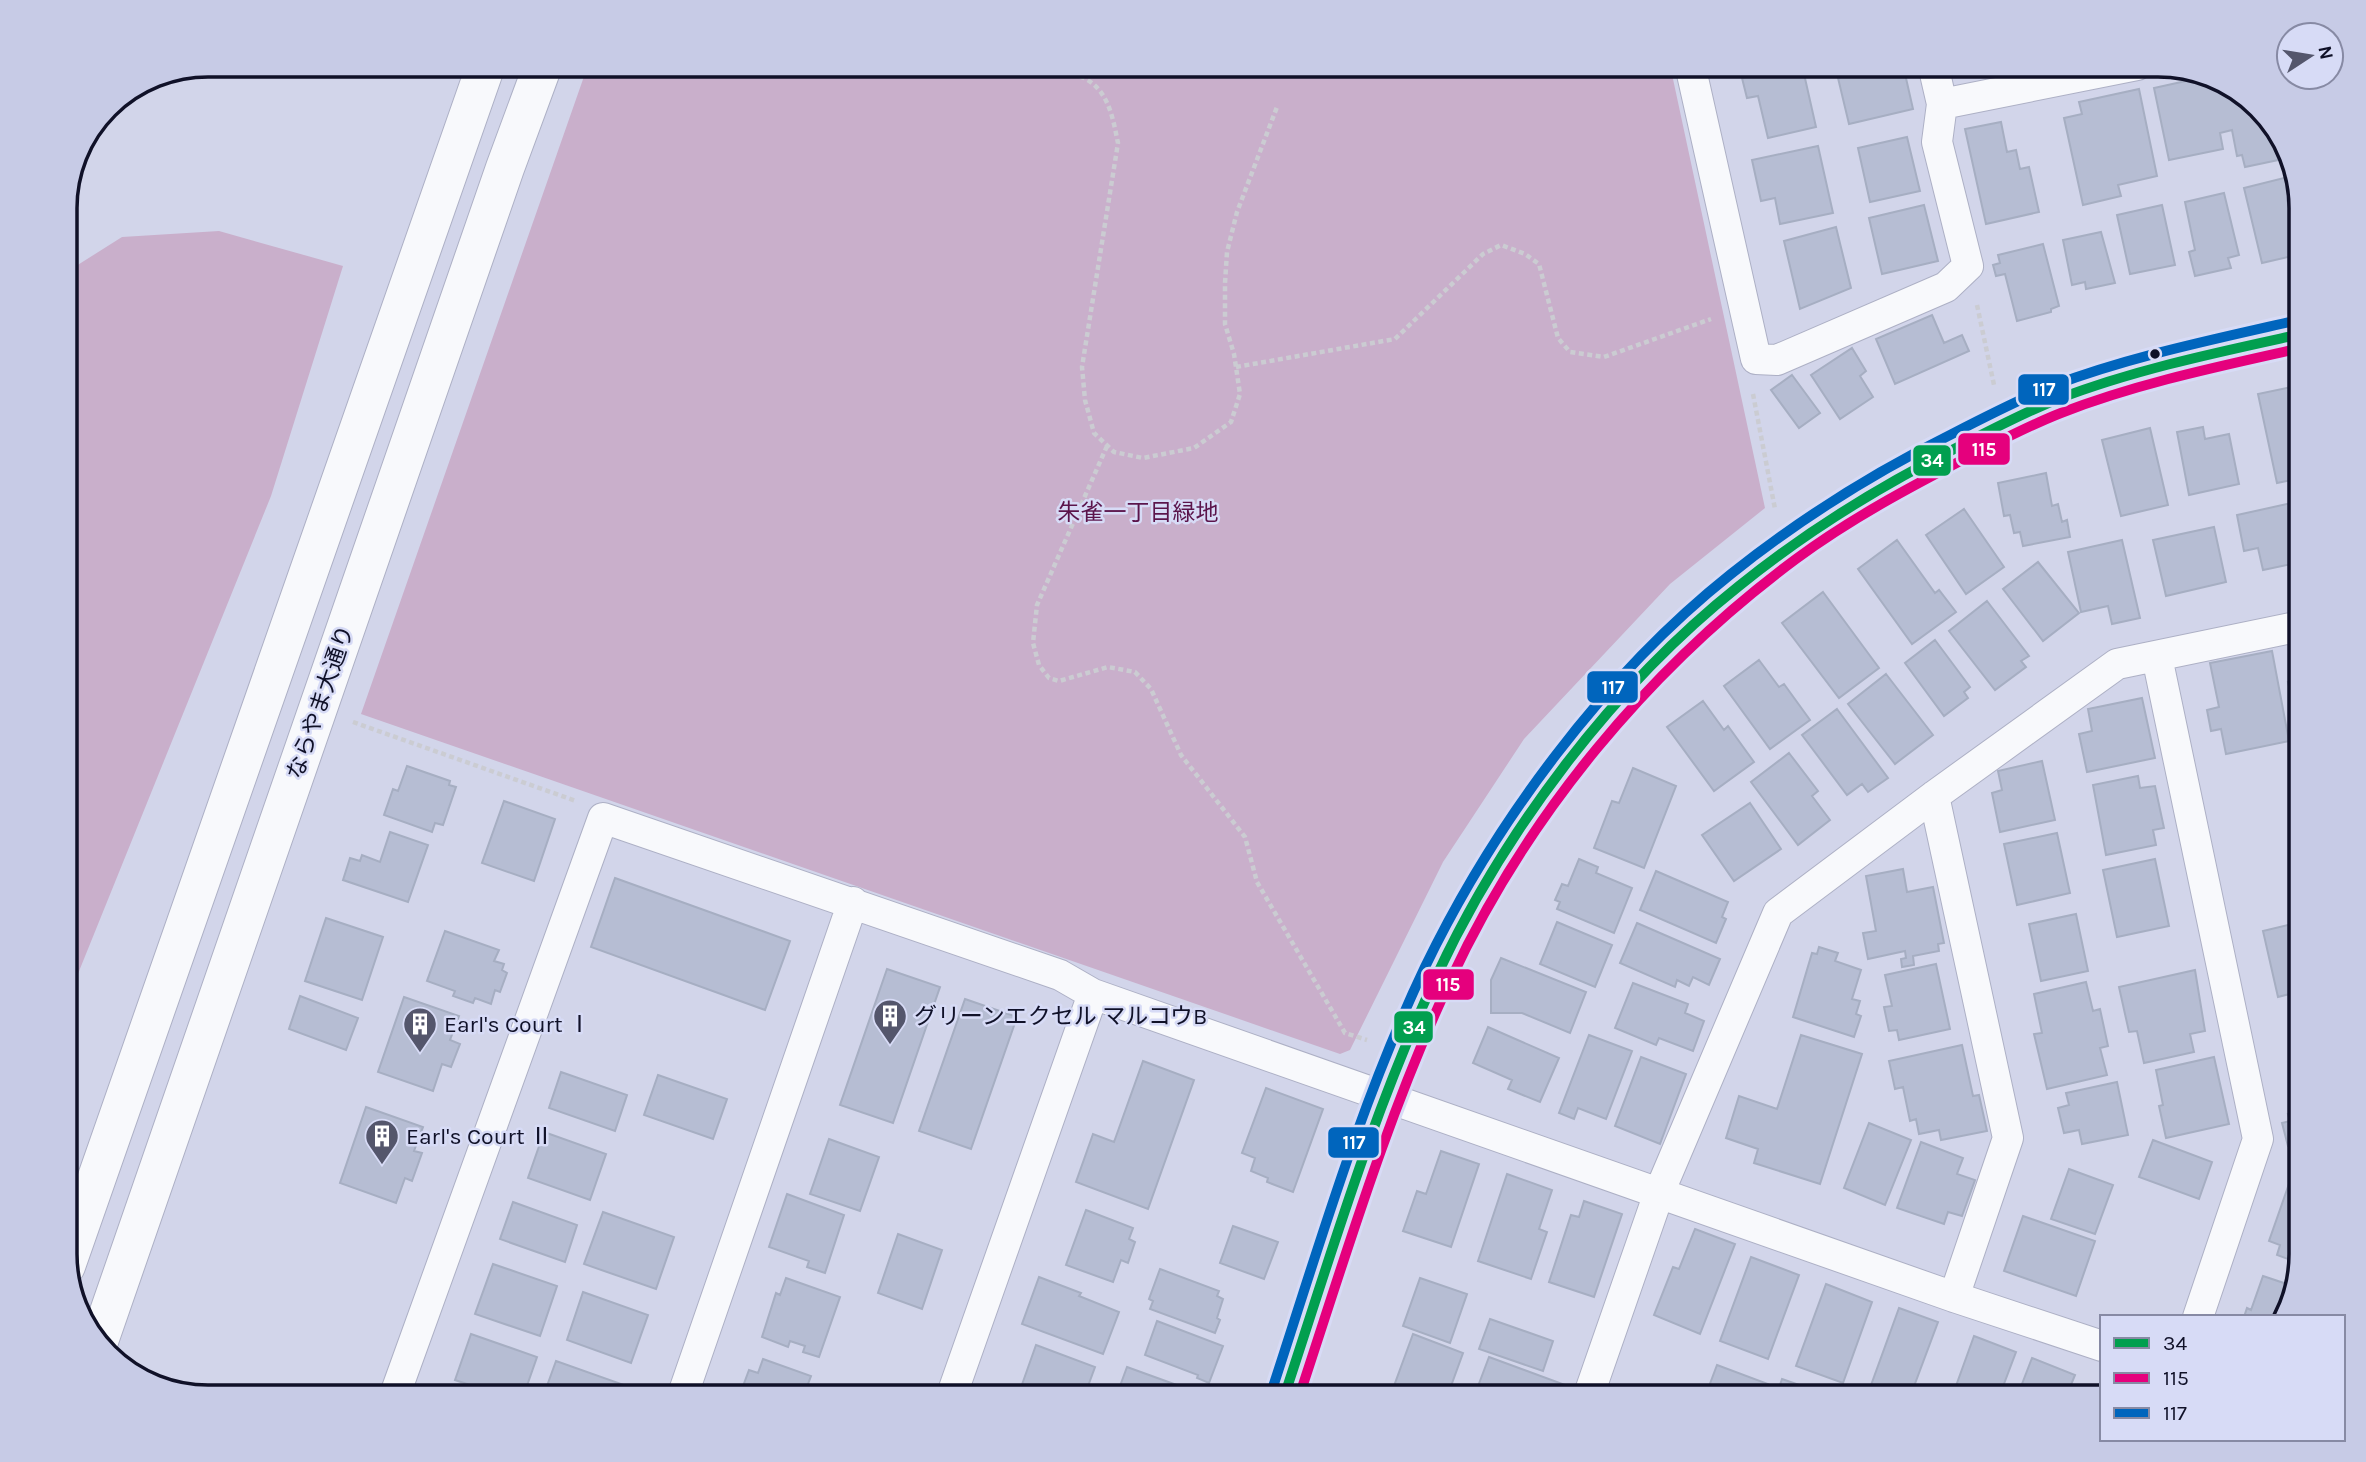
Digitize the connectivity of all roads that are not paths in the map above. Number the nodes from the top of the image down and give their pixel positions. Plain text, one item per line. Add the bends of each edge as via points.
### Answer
1 (482, 77) edge
2 (539, 77) edge
3 (1693, 77) edge
4 (1935, 77) edge
5 (2077, 77) edge
6 (1941, 104) junction
7 (2289, 337) edge
8 (2289, 629) edge
9 (2157, 657) junction
10 (1934, 796) junction
11 (853, 902) junction
12 (1093, 994) junction
13 (1388, 1096) junction
14 (1659, 1193) junction
15 (77, 1235) edge
16 (1954, 1297) junction
17 (2199, 1315) edge
18 (102, 1331) edge
19 (2100, 1345) edge
20 (398, 1385) edge
21 (686, 1385) edge
22 (955, 1385) edge
23 (1288, 1385) edge
24 (1592, 1385) edge

1 - 15 street
2 - 18 street, ならやま大通り
3 - 6 street via 1756,359 1777,360 1851,330 1946,287 1968,266 1937,142
4 - 6 street
5 - 6 street
7 - 13 street via 2131,376 2069,395 2004,423 1904,473 1788,547 1735,590 1642,677 1528,817 1438,972
8 - 9 street
9 - 10 street via 2117,664
9 - 17 street via 2258,1139
10 - 14 street via 1777,913
10 - 16 street via 2008,1138
11 - 12 street via 1060,975
11 - 20 street via 603,818
11 - 21 street
12 - 13 street
12 - 22 street
13 - 14 street
13 - 23 street
14 - 16 street
14 - 24 street
16 - 19 street

